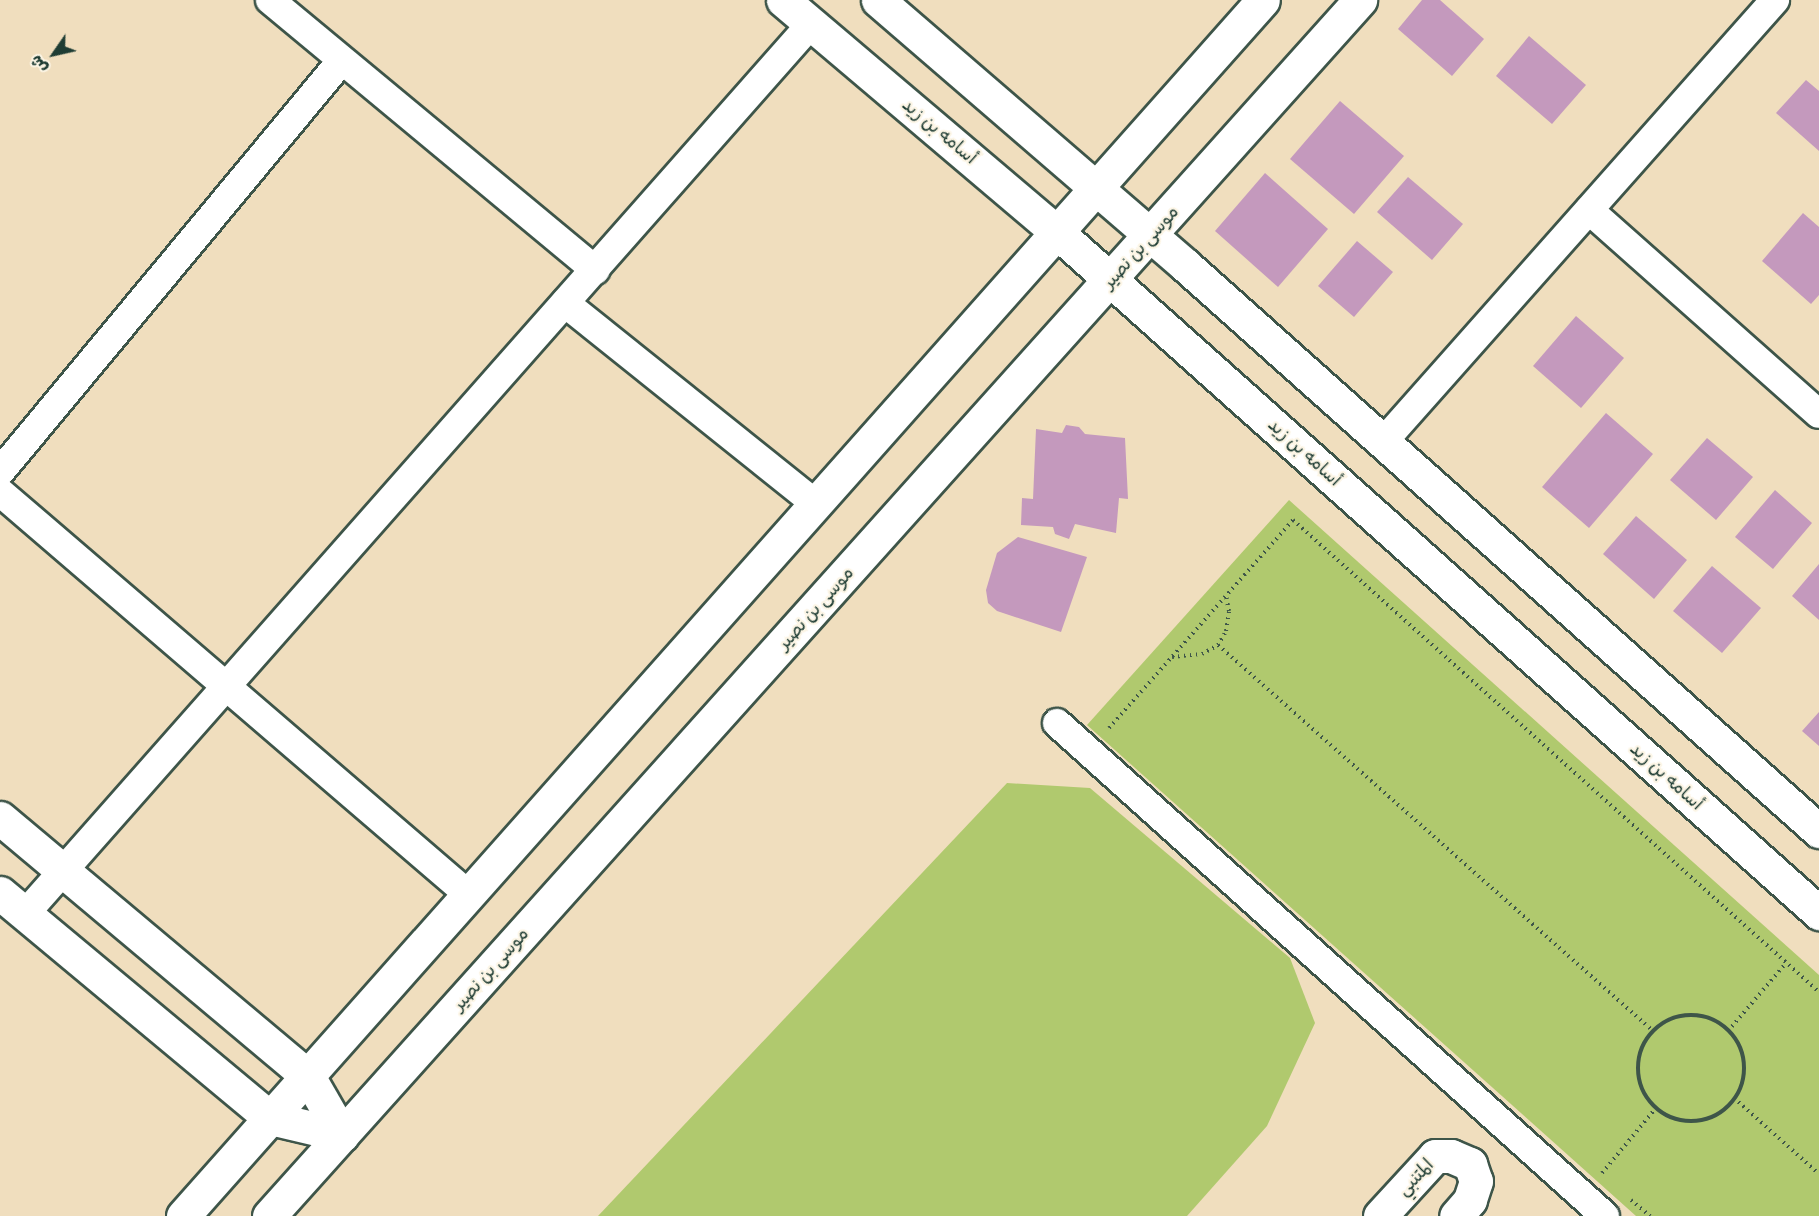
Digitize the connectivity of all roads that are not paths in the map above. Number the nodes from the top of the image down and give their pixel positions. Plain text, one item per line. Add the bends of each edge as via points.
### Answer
1 (270, 0) edge
2 (783, 0) edge
3 (878, 0) edge
4 (1263, 0) edge
5 (1360, 0) edge
6 (1775, 0) edge
7 (811, 24) junction
8 (342, 60) junction
9 (1097, 189) junction
10 (1589, 210) junction
11 (1058, 233) junction
12 (1151, 237) junction
13 (595, 270) junction
14 (1111, 281) junction
15 (565, 303) junction
16 (1819, 414) edge
17 (1383, 442) junction
18 (5, 455) edge
19 (0, 492) edge
20 (816, 504) junction
21 (227, 687) junction
22 (1057, 723) dead end
23 (0, 818) edge
24 (1819, 831) edge
25 (64, 871) junction
26 (0, 893) edge
27 (469, 895) junction
28 (1819, 913) edge
29 (26, 914) junction
30 (308, 1076) junction
31 (270, 1118) junction
32 (342, 1135) junction
33 (183, 1216) edge
34 (269, 1216) edge
35 (1380, 1216) edge
36 (1456, 1216) edge
37 (1605, 1216) edge

1 - 8 street
2 - 7 street, أسامه بن زيد
3 - 9 street
4 - 9 street
5 - 12 street, موسى بن نصير
6 - 10 street
7 - 11 street, أسامه بن زيد
7 - 13 street
8 - 13 street
8 - 18 street
9 - 11 street
9 - 12 street
10 - 16 street
10 - 17 street
11 - 14 street, أسامه بن زيد
11 - 20 street
12 - 14 street, موسى بن نصير
12 - 17 street
13 - 15 street
14 - 28 street, أسامه بن زيد
14 - 32 street, موسى بن نصير
15 - 20 street
15 - 21 street
17 - 24 street
19 - 21 street
20 - 27 street
21 - 25 street
21 - 27 street
22 - 37 street
23 - 25 street
25 - 29 street
25 - 30 street
26 - 29 street
27 - 30 street
29 - 31 street
30 - 31 street
30 - 32 street
31 - 32 street
31 - 33 street
32 - 34 street, موسى بن نصير
35 - 36 street, المتنبي via 1435,1156 1452,1156 1470,1164 1476,1181 1470,1200

